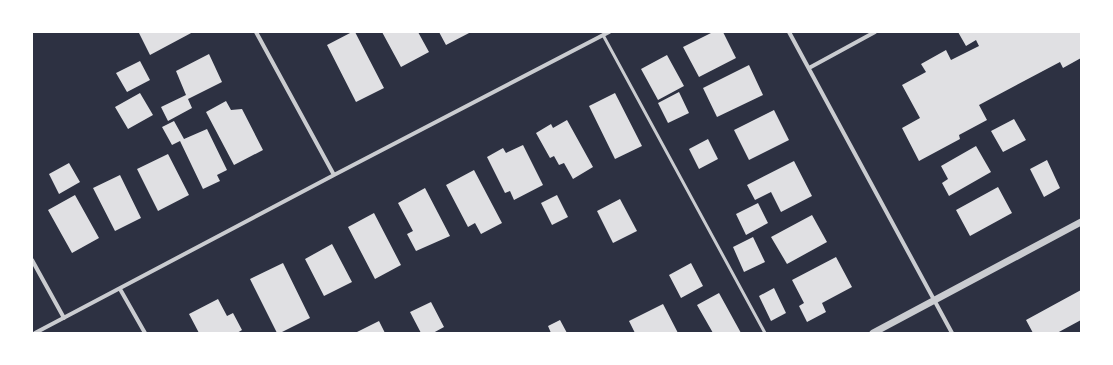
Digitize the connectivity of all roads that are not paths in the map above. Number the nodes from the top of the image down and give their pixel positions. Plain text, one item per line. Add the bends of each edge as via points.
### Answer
1 (256, 32) edge
2 (609, 32) edge
3 (789, 32) edge
4 (874, 32) edge
5 (603, 35) junction
6 (808, 68) junction
7 (334, 175) junction
8 (1081, 222) edge
9 (32, 260) edge
10 (120, 289) junction
11 (935, 301) junction
12 (64, 318) junction
13 (35, 333) edge
14 (145, 333) edge
15 (765, 333) edge
16 (873, 333) edge
17 (952, 333) edge

1 - 7 street
2 - 5 street
3 - 6 street
4 - 6 street
5 - 7 street
5 - 15 lane
6 - 11 street
7 - 10 street
8 - 11 street
9 - 12 street
10 - 12 street
10 - 14 street
11 - 16 street
11 - 17 street
12 - 13 street

